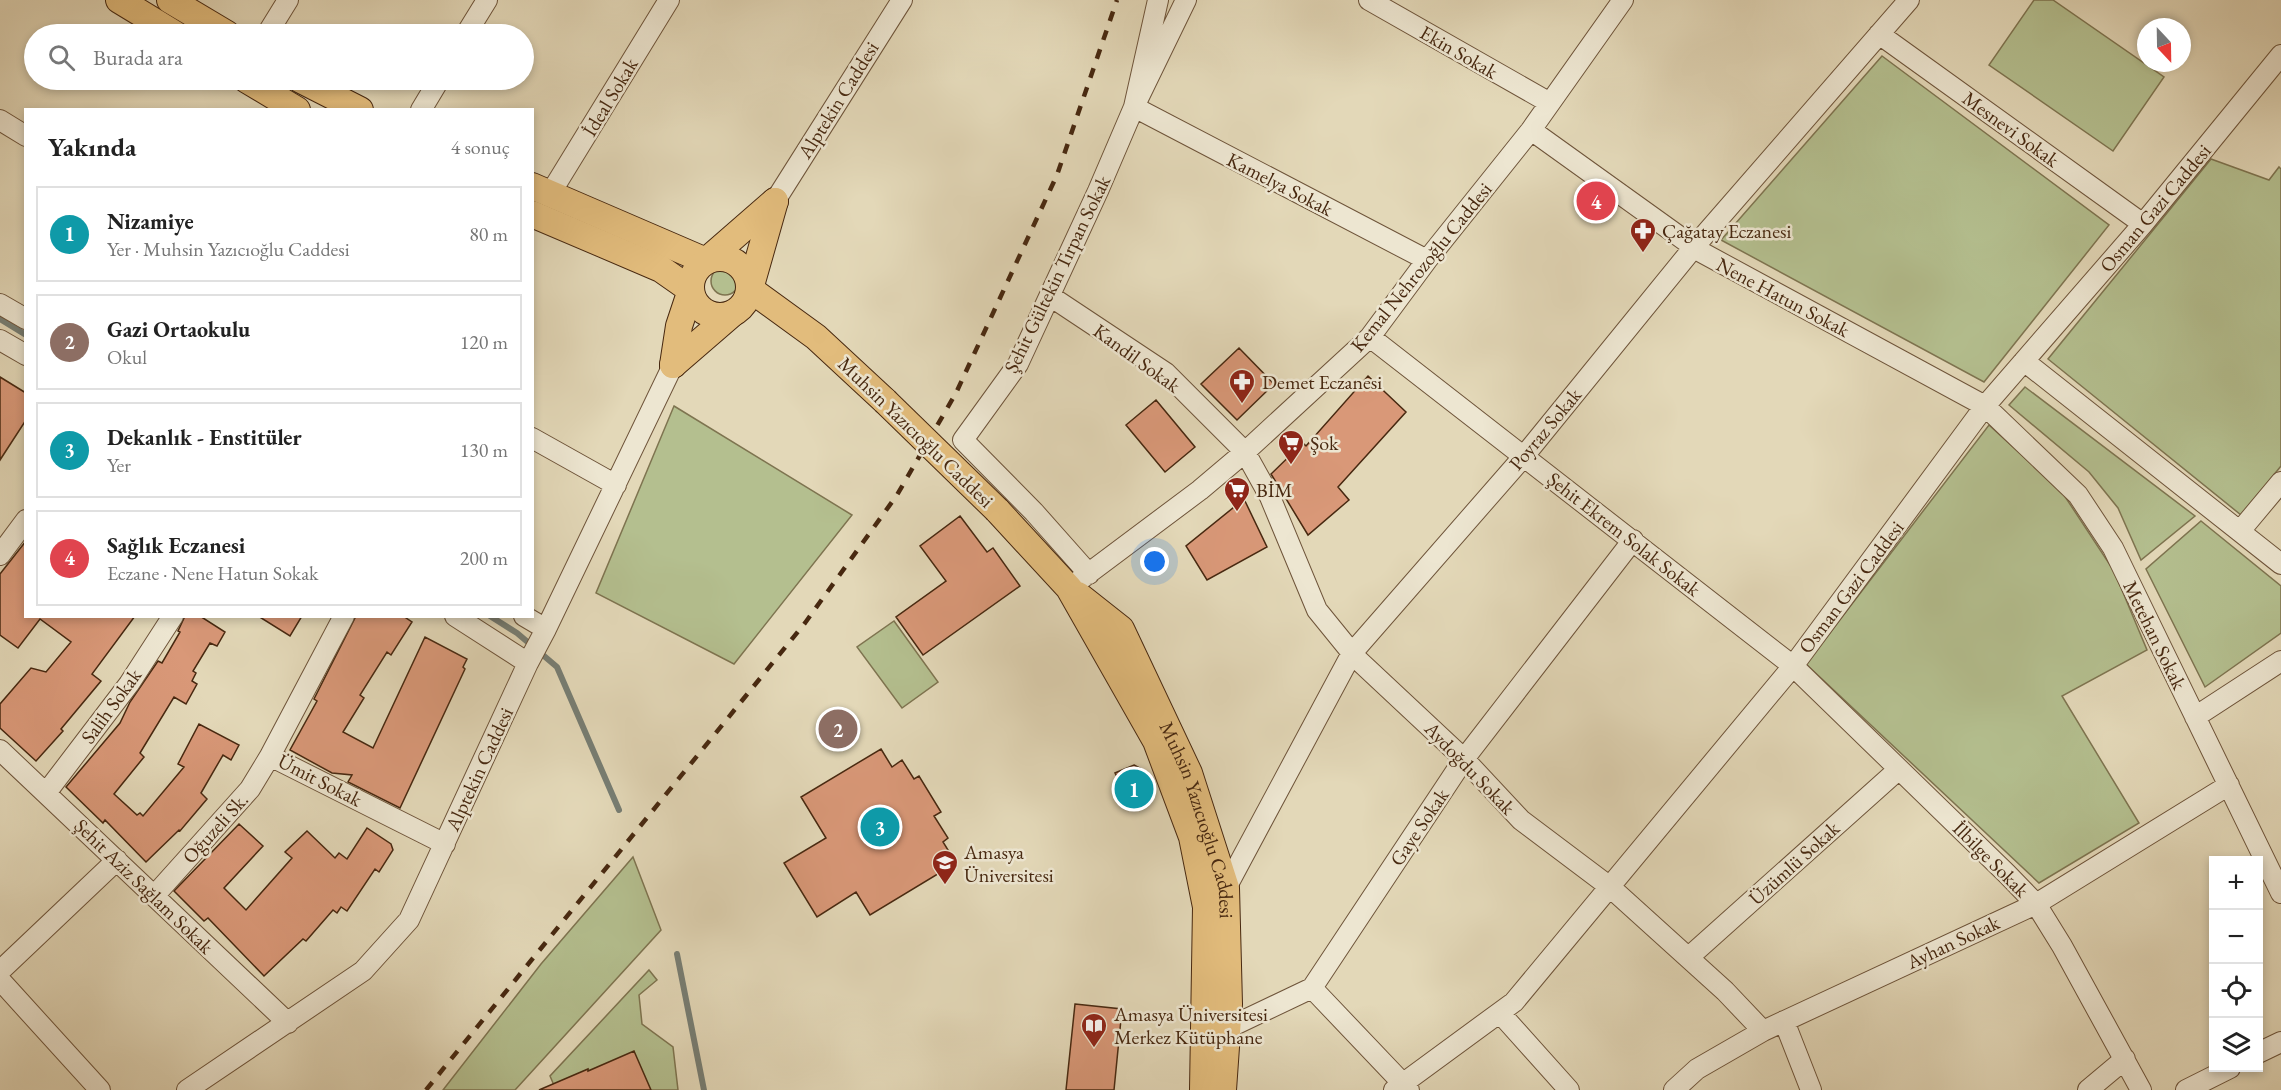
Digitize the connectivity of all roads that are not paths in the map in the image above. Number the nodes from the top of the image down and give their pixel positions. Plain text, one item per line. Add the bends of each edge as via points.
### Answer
1 (119, 0) edge
2 (170, 0) edge
3 (288, 0) edge
4 (487, 0) edge
5 (669, 0) edge
6 (902, 0) edge
7 (1158, 0) edge
8 (1186, 0) edge
9 (1369, 0) edge
10 (1623, 0) edge
11 (1910, 0) edge
12 (159, 24) edge
13 (210, 24) edge
14 (273, 24) edge
15 (472, 24) edge
16 (1879, 34) junction
17 (2281, 55) edge
18 (257, 90) edge
19 (321, 90) edge
20 (433, 90) edge
21 (269, 103) edge
22 (1550, 103) junction
23 (1134, 107) junction
24 (289, 108) edge
25 (356, 108) edge
26 (422, 108) edge
27 (0, 120) edge
28 (1531, 130) junction
29 (24, 135) edge
30 (542, 190) edge
31 (774, 201) junction
32 (534, 215) edge
33 (2143, 224) junction
34 (1694, 247) junction
35 (1427, 260) junction
36 (706, 261) junction
37 (750, 289) junction
38 (691, 290) junction
39 (1050, 296) junction
40 (0, 304) edge
41 (732, 314) junction
42 (24, 319) edge
43 (1370, 337) junction
44 (0, 340) edge
45 (24, 354) edge
46 (2024, 361) junction
47 (673, 365) junction
48 (1985, 406) junction
49 (534, 439) edge
50 (1245, 452) junction
51 (1524, 456) junction
52 (2281, 482) edge
53 (616, 485) junction
54 (24, 523) edge
55 (2240, 531) junction
56 (1633, 540) junction
57 (0, 555) edge
58 (2281, 564) edge
59 (1079, 581) junction
60 (172, 618) edge
61 (343, 618) edge
62 (458, 618) edge
63 (527, 618) edge
64 (546, 629) junction
65 (1352, 653) junction
66 (2281, 661) edge
67 (528, 663) junction
68 (1793, 666) junction
69 (2195, 717) junction
70 (0, 750) edge
71 (270, 756) junction
72 (1464, 759) junction
73 (1899, 769) junction
74 (2229, 786) junction
75 (46, 793) junction
76 (445, 844) junction
77 (117, 860) junction
78 (1610, 887) junction
79 (1226, 888) junction
80 (2281, 893) edge
81 (154, 896) junction
82 (2036, 904) junction
83 (1689, 957) junction
84 (0, 971) edge
85 (0, 980) edge
86 (1312, 988) junction
87 (1500, 1013) junction
88 (1784, 1021) junction
89 (288, 1023) junction
90 (1227, 1028) junction
91 (1763, 1031) junction
92 (2281, 1042) edge
93 (2263, 1051) edge
94 (2125, 1059) junction
95 (2222, 1072) edge
96 (1402, 1088) edge
97 (100, 1090) edge
98 (188, 1090) edge
99 (1203, 1090) edge
100 (1224, 1090) edge
101 (1569, 1090) edge
102 (1674, 1090) edge
103 (1811, 1090) edge
104 (2088, 1090) edge
105 (2141, 1090) edge
106 (2186, 1090) edge

1 - 12 main road
2 - 13 main road
3 - 14 street
4 - 15 street
5 - 30 street, İdeal Sokak
6 - 31 street, Alptekin Caddesi
7 - 23 street
8 - 23 street, Şehit Gültekin Tırpan Sokak
9 - 22 street, Ekin Sokak
10 - 22 street, Kemal Nehrozoğlu Caddesi
11 - 16 street, Poyraz Sokak
16 - 33 street, Mesnevi Sokak
16 - 34 street, Poyraz Sokak
17 - 33 street, Osman Gazi Caddesi
18 - 21 main road
19 - 25 main road
20 - 26 street
21 - 24 main road
22 - 28 street, Kemal Nehrozoğlu Caddesi
23 - 35 street, Kamelya Sokak
23 - 39 street, Şehit Gültekin Tırpan Sokak
27 - 29 street
28 - 34 street, Nene Hatun Sokak
28 - 35 street, Kemal Nehrozoğlu Caddesi
30 - 36 main road
31 - 36 main road
31 - 37 main road
32 - 38 main road via 661,269
33 - 46 street, Osman Gazi Caddesi
34 - 48 street, Nene Hatun Sokak
34 - 51 street, Poyraz Sokak
35 - 43 street, Kemal Nehrozoğlu Caddesi
36 - 37 main road via 735,261 748,276
36 - 38 main road via 694,273
37 - 41 main road via 746,303
37 - 59 main road, Muhsin Yazıcıoğlu Caddesi, bridge via 816,337 997,510
38 - 41 main road via 698,307 705,312 723,317
38 - 47 main road via 679,326
39 - 50 street, Kandil Sokak via 1166,374
39 - 59 street, Şehit Gültekin Tırpan Sokak via 1018,364 963,440 1034,512
40 - 42 street
41 - 47 main road
43 - 50 street, Kemal Nehrozoğlu Caddesi
43 - 51 street, Şehit Ekrem Solak Sokak
44 - 45 street
46 - 48 street, Osman Gazi Caddesi
46 - 55 street
47 - 53 street, Alptekin Caddesi
48 - 68 street, Osman Gazi Caddesi
48 - 69 street, Metehan Sokak via 2078,495 2113,548
49 - 53 street
50 - 59 street, Kemal Nehrozoğlu Caddesi
50 - 65 street, Aydoğdu Sokak via 1270,497 1317,610
51 - 56 street, Şehit Ekrem Solak Sokak
51 - 65 street, Poyraz Sokak
52 - 55 street
53 - 64 street, Alptekin Caddesi
54 - 57 street
55 - 58 street
56 - 68 street, Şehit Ekrem Solak Sokak
56 - 72 street, Gaye Sokak
59 - 79 main road, Muhsin Yazıcıoğlu Caddesi via 1121,629 1189,773
59 - 99 main road, Muhsin Yazıcıoğlu Caddesi via 1156,741 1192,837 1206,907
60 - 75 street, Salih Sokak via 129,684
61 - 71 street, Ümit Sokak
62 - 67 street
63 - 64 street
64 - 67 street, Alptekin Caddesi
65 - 72 street, Aydoğdu Sokak
65 - 79 street, Poyraz Sokak
66 - 69 street
67 - 76 street, Alptekin Caddesi
68 - 73 street, İlbilge Sokak
68 - 78 street, Osman Gazi Caddesi
69 - 74 street, Metehan Sokak
70 - 75 street, Şehit Aziz Sağlam Sokak
71 - 76 street, Ümit Sokak
71 - 81 street, Oğuzeli Sk. via 250,789
72 - 78 street, Aydoğdu Sokak via 1521,820
72 - 86 street, Gaye Sokak
73 - 82 street, İlbilge Sokak
73 - 83 street, Üzümlü Sokak
74 - 80 street, Metehan Sokak
74 - 82 street, Ayhan Sokak
75 - 77 street, Şehit Aziz Sağlam Sokak
76 - 89 street, Alptekin Caddesi via 409,920 363,971
77 - 81 street, Şehit Aziz Sağlam Sokak
77 - 84 street
78 - 83 street, Aydoğdu Sokak
78 - 87 street, Osman Gazi Caddesi via 1514,1002
79 - 90 main road, Muhsin Yazıcıoğlu Caddesi
81 - 89 street, Şehit Aziz Sağlam Sokak
82 - 88 street, Ayhan Sokak
82 - 94 street, İlbilge Sokak
83 - 91 street, Aydoğdu Sokak
85 - 97 street
86 - 90 street
86 - 96 street
87 - 96 street, Osman Gazi Caddesi
87 - 101 street
88 - 91 street, Ayhan Sokak
88 - 103 street
89 - 98 street, Alptekin Caddesi
90 - 100 main road, Muhsin Yazıcıoğlu Caddesi
91 - 102 street, Ayhan Sokak via 1697,1069
92 - 93 street
94 - 104 street
94 - 105 street, İlbilge Sokak
95 - 106 street

